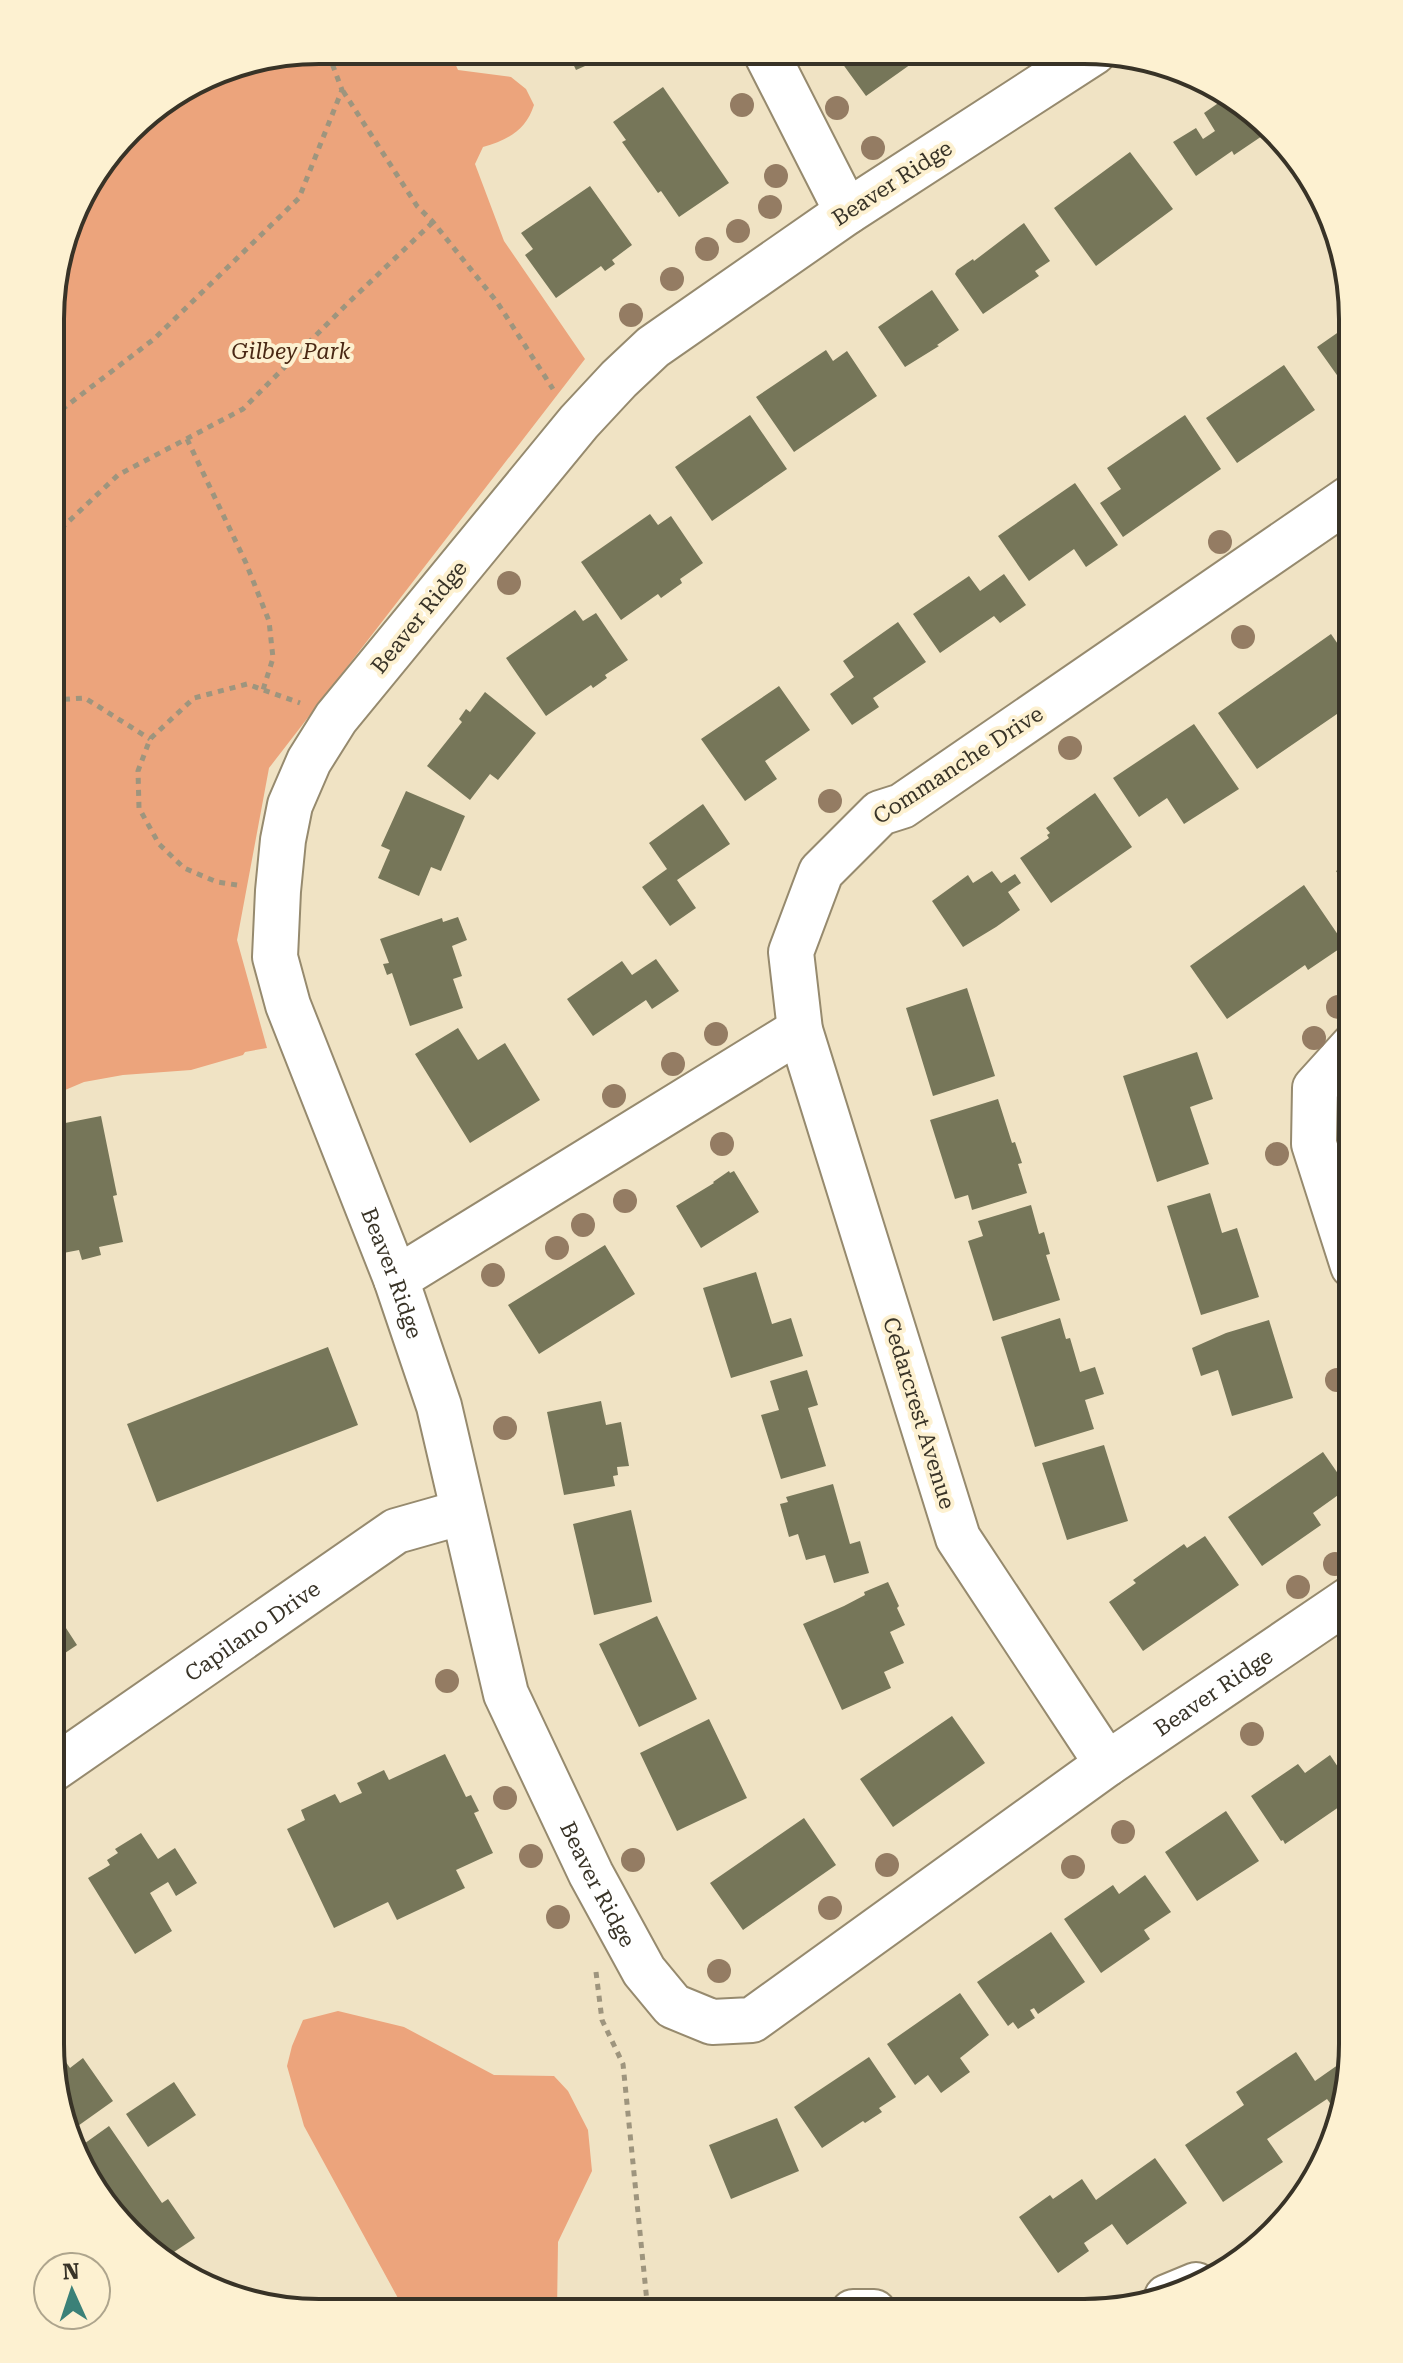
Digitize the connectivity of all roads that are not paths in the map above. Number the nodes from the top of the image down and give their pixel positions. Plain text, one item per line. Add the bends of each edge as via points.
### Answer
1 (772, 64) edge
2 (1075, 64) edge
3 (847, 212) junction
4 (1339, 506) edge
5 (800, 1030) junction
6 (1339, 1062) edge
7 (1338, 1221) edge
8 (396, 1279) junction
9 (463, 1512) junction
10 (1338, 1607) edge
11 (64, 1761) edge
12 (1107, 1764) junction

1 - 3 street
2 - 3 street, Beaver Ridge
3 - 8 street, Beaver Ridge via 653,347 619,379 336,718 290,805 275,957 288,1005
4 - 5 street, Commanche Drive via 902,806 880,813 821,872 791,952
5 - 8 street
5 - 12 street, Cedarcrest Avenue via 958,1538
6 - 7 street via 1315,1088 1314,1144
8 - 9 street, Beaver Ridge via 439,1406
9 - 11 street, Capilano Drive via 396,1531
9 - 12 street, Beaver Ridge via 506,1694 591,1874 644,1971 673,2006 712,2022 752,2020
10 - 12 street, Beaver Ridge

